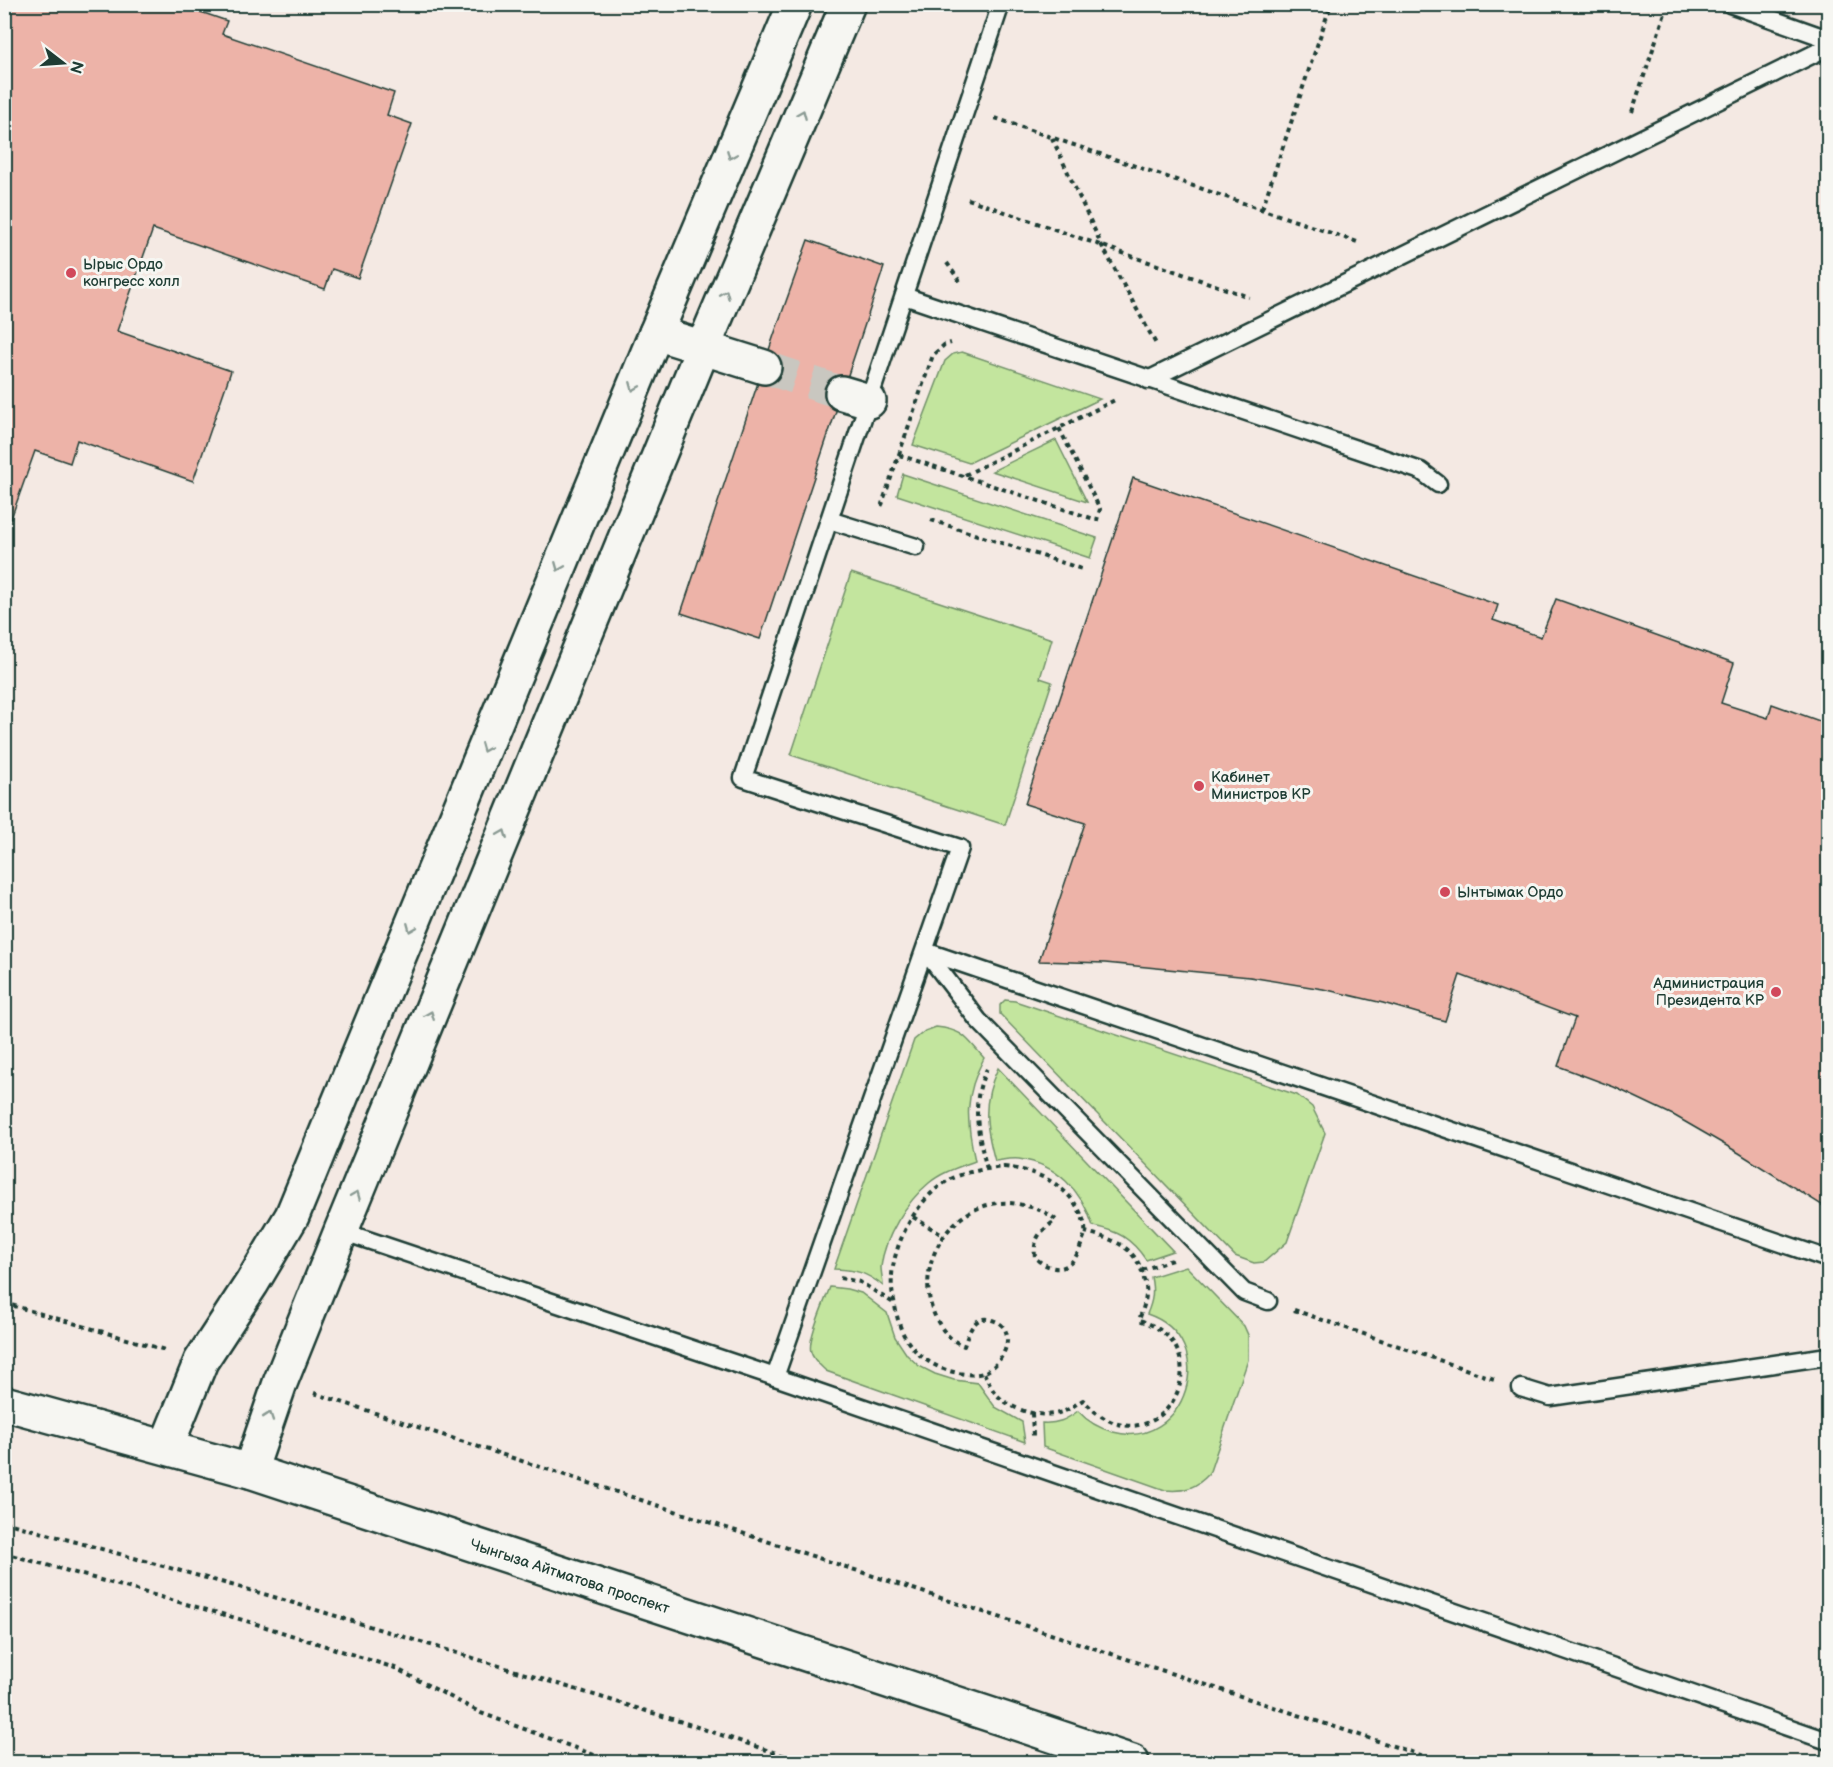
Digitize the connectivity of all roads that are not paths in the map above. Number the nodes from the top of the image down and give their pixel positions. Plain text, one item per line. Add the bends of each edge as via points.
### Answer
1 (795, 4) edge
2 (848, 4) edge
3 (1001, 4) edge
4 (1730, 4) edge
5 (1828, 39) edge
6 (1828, 46) edge
7 (904, 296) junction
8 (656, 333) junction
9 (703, 348) junction
10 (764, 367) tunnel mouth
11 (1148, 380) junction
12 (1438, 484) dead end
13 (829, 520) junction
14 (916, 547) dead end
15 (925, 951) junction
16 (292, 1216) junction
17 (341, 1231) junction
18 (1828, 1259) edge
19 (1268, 1301) road end
20 (1828, 1356) edge
21 (775, 1377) junction
22 (1521, 1388) road end
23 (4, 1403) edge
24 (166, 1448) junction
25 (250, 1471) junction
26 (1828, 1741) edge
27 (1132, 1762) edge

1 -> 8 street
9 -> 2 street
3 - 7 lane
4 - 5 lane
6 - 11 lane
7 - 11 lane
7 - 13 lane via 855,397
8 - 9 street
8 -> 16 street
9 - 10 street
17 -> 9 street
11 - 12 lane via 1421,471
13 - 14 lane
13 - 15 lane via 743,778 960,848
15 - 18 lane
15 - 19 lane via 978,1020 1244,1293
15 - 21 lane
16 - 17 street
16 - 24 street via 201,1361
17 - 21 lane
25 -> 17 street via 279,1383
20 - 22 lane via 1550,1397
21 - 26 lane
23 - 24 street, Чынгыза Айтматова проспект
24 - 25 street, Чынгыза Айтматова проспект
25 - 27 street, Чынгыза Айтматова проспект

